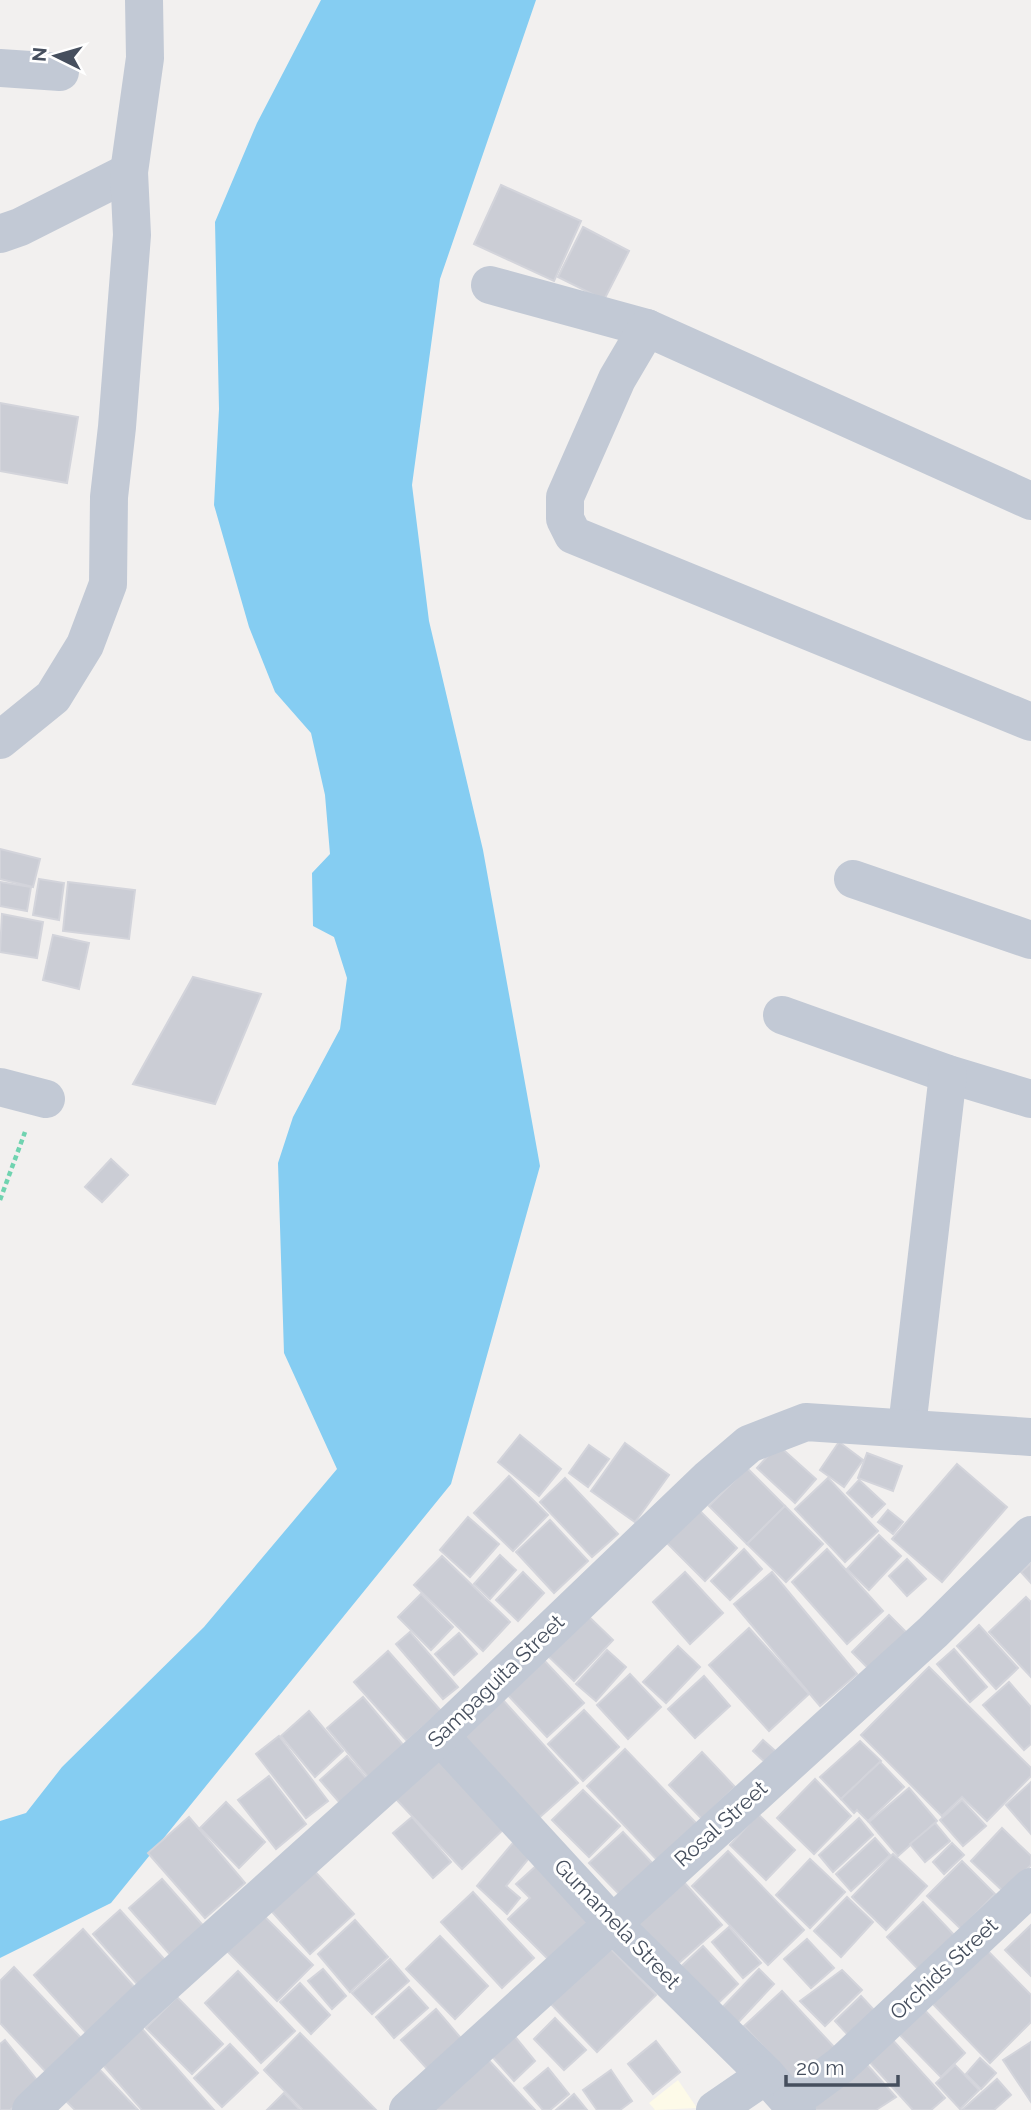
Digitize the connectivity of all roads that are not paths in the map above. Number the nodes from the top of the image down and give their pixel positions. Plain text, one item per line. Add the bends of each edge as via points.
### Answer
1 (144, 0) edge
2 (0, 68) edge
3 (61, 72) dead end
4 (129, 172) junction
5 (0, 234) edge
6 (490, 285) dead end
7 (647, 328) junction
8 (1031, 501) edge
9 (1031, 722) edge
10 (0, 740) edge
11 (853, 880) dead end
12 (1031, 940) edge
13 (782, 1015) dead end
14 (948, 1074) junction
15 (0, 1087) edge
16 (46, 1099) road end
17 (1031, 1099) edge
18 (907, 1427) junction
19 (1031, 1437) edge
20 (1031, 1535) edge
21 (440, 1736) junction
22 (1031, 1887) edge
23 (612, 1923) junction
24 (784, 2095) edge
25 (31, 2110) edge
26 (408, 2110) edge
27 (715, 2110) edge

1 - 4 street via 145,58
2 - 3 street
4 - 5 street
4 - 10 street via 132,234 109,497 108,584 85,645 53,697
6 - 7 street
7 - 8 street
7 - 9 street via 617,379 565,497 565,519 573,536
11 - 12 street
13 - 14 street
14 - 17 street
14 - 18 street
15 - 16 street
18 - 19 street, Sampaguita Street
18 - 21 street, Sampaguita Street via 806,1422 749,1444
20 - 23 street, Rosal Street via 933,1632
21 - 23 street, Gumamela Street
21 - 25 street, Sampaguita Street
22 - 24 street, Orchids Street via 841,2065
23 - 24 street, Gumamela Street
23 - 26 street, Rosal Street
24 - 27 street, Orchids Street

